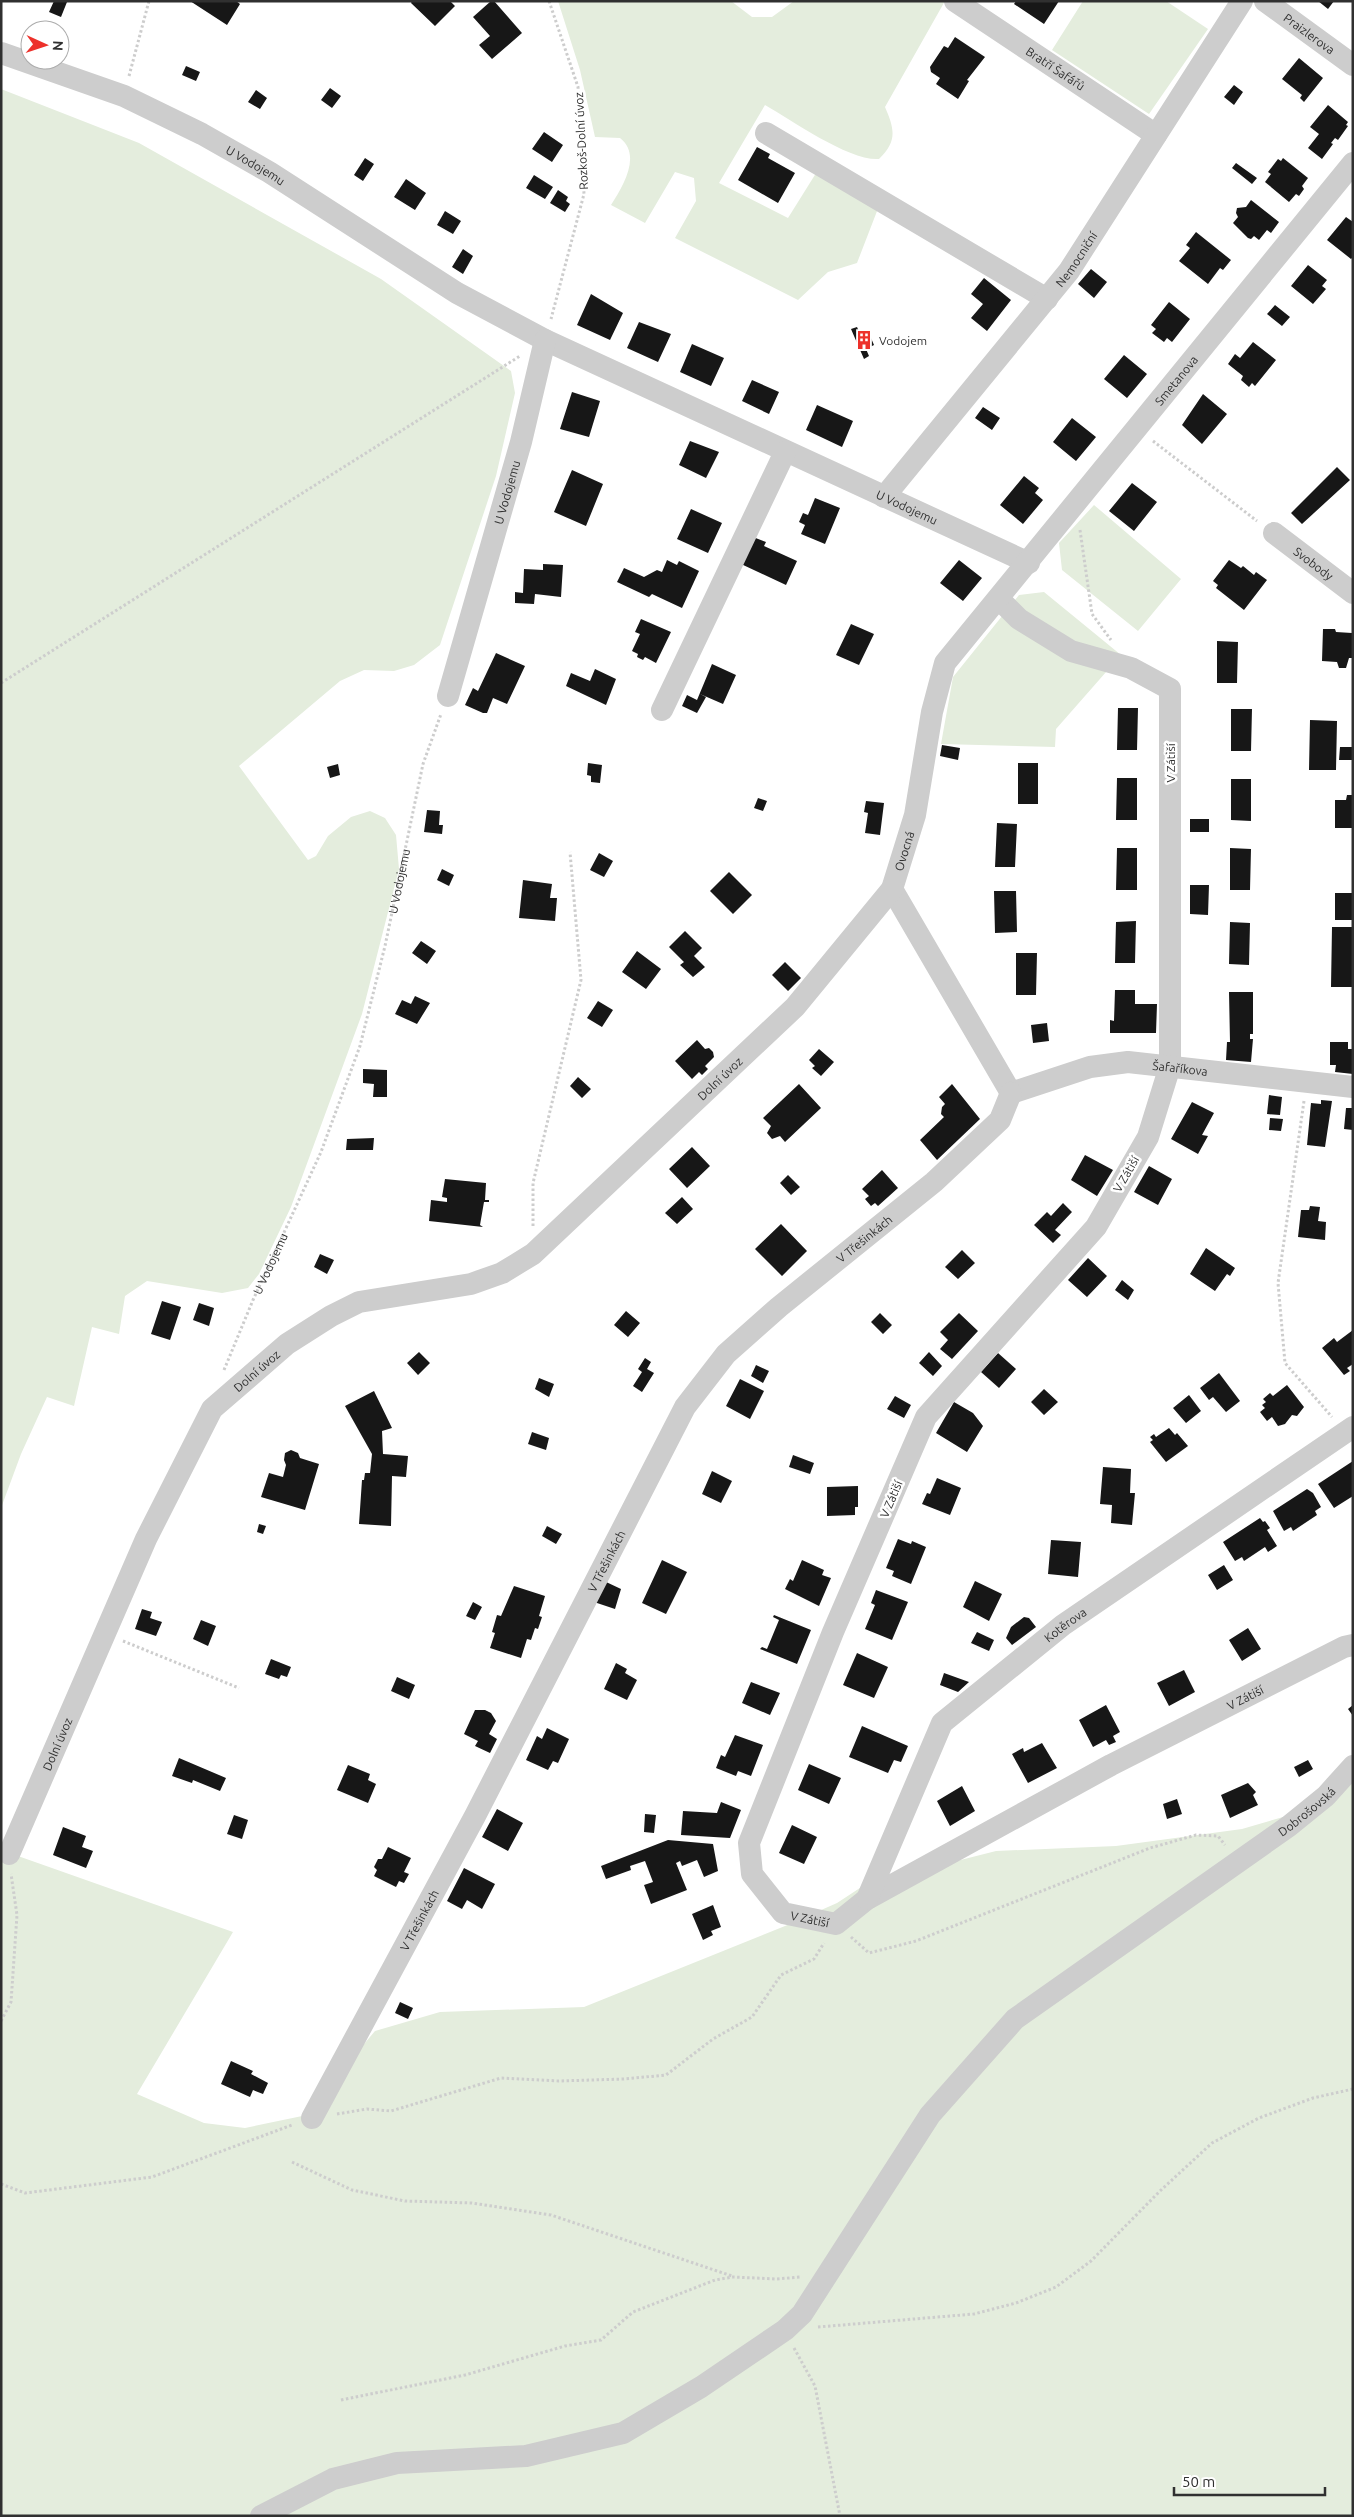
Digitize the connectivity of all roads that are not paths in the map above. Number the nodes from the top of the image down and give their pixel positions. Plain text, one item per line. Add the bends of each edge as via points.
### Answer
1 (956, 1) edge
2 (1242, 1) edge
3 (1266, 1) edge
4 (1, 53) edge
5 (1353, 66) edge
6 (766, 133) dead end
7 (1156, 134) junction
8 (1353, 163) edge
9 (1047, 299) junction
10 (545, 340) junction
11 (785, 452) junction
12 (884, 497) junction
13 (1274, 533) road end
14 (1029, 563) junction
15 (1353, 593) edge
16 (999, 599) junction
17 (448, 696) road end
18 (662, 710) dead end
19 (892, 889) junction
20 (1170, 1066) junction
21 (1353, 1087) edge
22 (1011, 1093) junction
23 (1349, 1429) edge
24 (1353, 1645) edge
25 (1353, 1766) edge
26 (8, 1854) road end
27 (867, 1899) junction
28 (312, 2118) road end
29 (261, 2516) edge

1 - 7 street, Bratří Šafářů
2 - 7 street, Nemocniční
3 - 5 street, Praizlerova
4 - 10 street, U Vodojemu via 124,96 210,139 269,172 457,294
6 - 9 street
7 - 9 street, Nemocniční via 1069,272
8 - 14 street, Smetanova
9 - 12 street, Nemocniční
10 - 11 street, U Vodojemu
10 - 17 street, U Vodojemu via 521,442
11 - 12 street, U Vodojemu
11 - 18 street
12 - 14 street, U Vodojemu
13 - 15 street, Svobody
14 - 16 street, Smetanova
16 - 19 street, Ovocná via 945,664 932,712 915,816
16 - 20 street, V Zátiší via 1019,619 1071,651 1131,668 1170,690
19 - 22 street
19 - 26 street, Dolní úvoz via 795,1007 533,1254 502,1273 471,1284 359,1302 287,1344 212,1409 146,1539
20 - 21 street, Šafaříkova
20 - 22 street, Šafaříkova via 1128,1062 1090,1067
20 - 27 street, V Zátiší via 1148,1137 1096,1227 926,1417 749,1843 752,1874 783,1913 836,1924
22 - 28 street, V Třešinkách via 1000,1120 934,1182 726,1354 685,1407 475,1816
23 - 27 street, Kotěrova via 1063,1625 942,1723
24 - 27 street, V Zátiší via 1111,1765
25 - 29 street, Dobrošovská via 1326,1796 1246,1856 1015,2019 930,2115 802,2314 785,2330 701,2387 623,2433 526,2456 397,2463 333,2479

